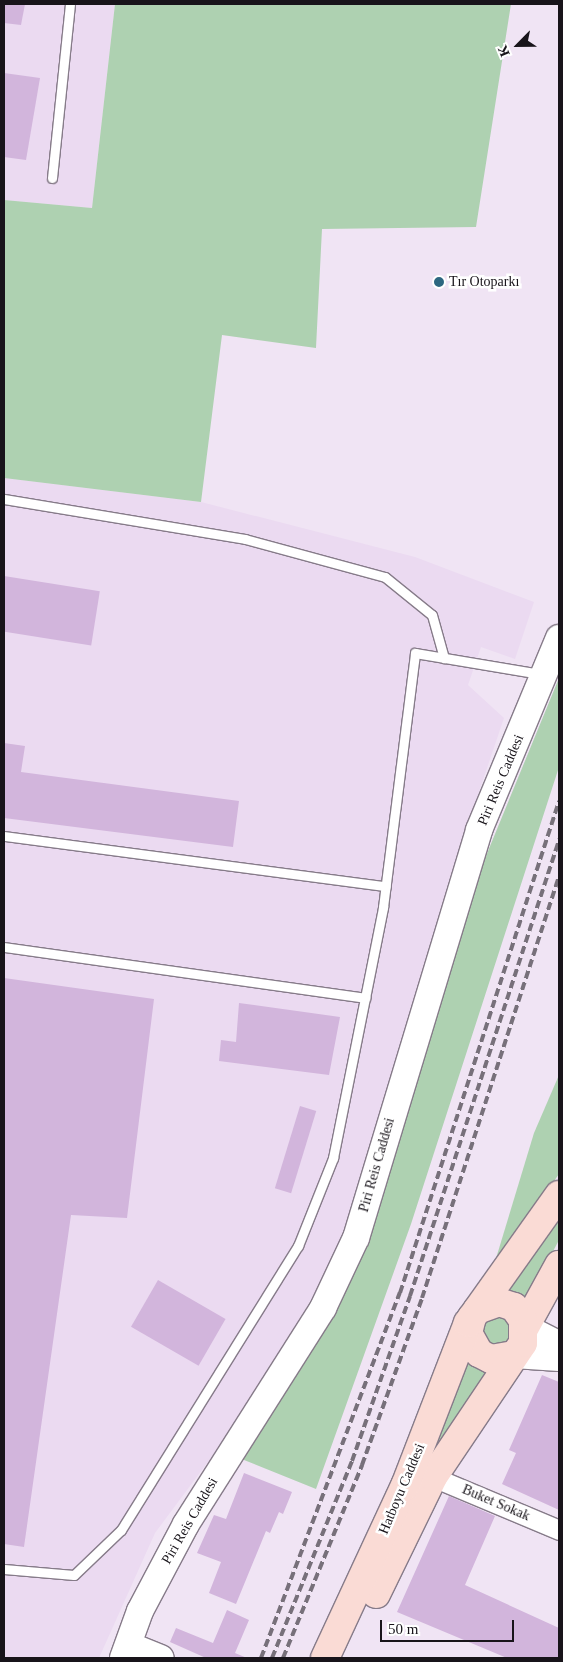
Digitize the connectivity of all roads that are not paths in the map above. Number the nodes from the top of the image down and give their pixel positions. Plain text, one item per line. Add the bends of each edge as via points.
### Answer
1 (70, 4) edge
2 (52, 178) dead end
3 (4, 499) edge
4 (559, 638) edge
5 (444, 658) junction
6 (546, 675) junction
7 (4, 836) edge
8 (386, 886) junction
9 (4, 947) edge
10 (365, 998) junction
11 (559, 1195) edge
12 (559, 1266) edge
13 (474, 1313) junction
14 (525, 1327) junction
15 (559, 1344) edge
16 (514, 1355) junction
17 (559, 1358) edge
18 (433, 1476) junction
19 (559, 1530) edge
20 (4, 1569) edge
21 (127, 1652) edge
22 (161, 1658) edge
23 (325, 1658) edge
24 (345, 1658) edge

1 - 2 lane
3 - 5 lane via 245,539 385,577 432,615
4 - 6 street, Piri Reis Caddesi
5 - 6 lane
5 - 8 lane via 415,653
6 - 21 street, Piri Reis Caddesi via 479,830 356,1238 323,1308 186,1524 140,1611
7 - 8 lane
8 - 10 lane
9 - 10 lane
10 - 20 lane via 333,1158 298,1246 121,1530 74,1575
11 - 13 main road, Hatboyu Caddesi
12 - 14 main road, Hatboyu Caddesi
13 - 14 main road via 507,1304 520,1313
13 - 16 main road via 468,1333 479,1353 491,1359
13 - 23 main road, Hatboyu Caddesi via 405,1486
14 - 15 street
14 - 16 main road, Hatboyu Caddesi via 523,1342
16 - 17 street
16 - 18 main road, Hatboyu Caddesi
18 - 19 street, Buket Sokak
18 - 24 main road, Hatboyu Caddesi
21 - 22 street

